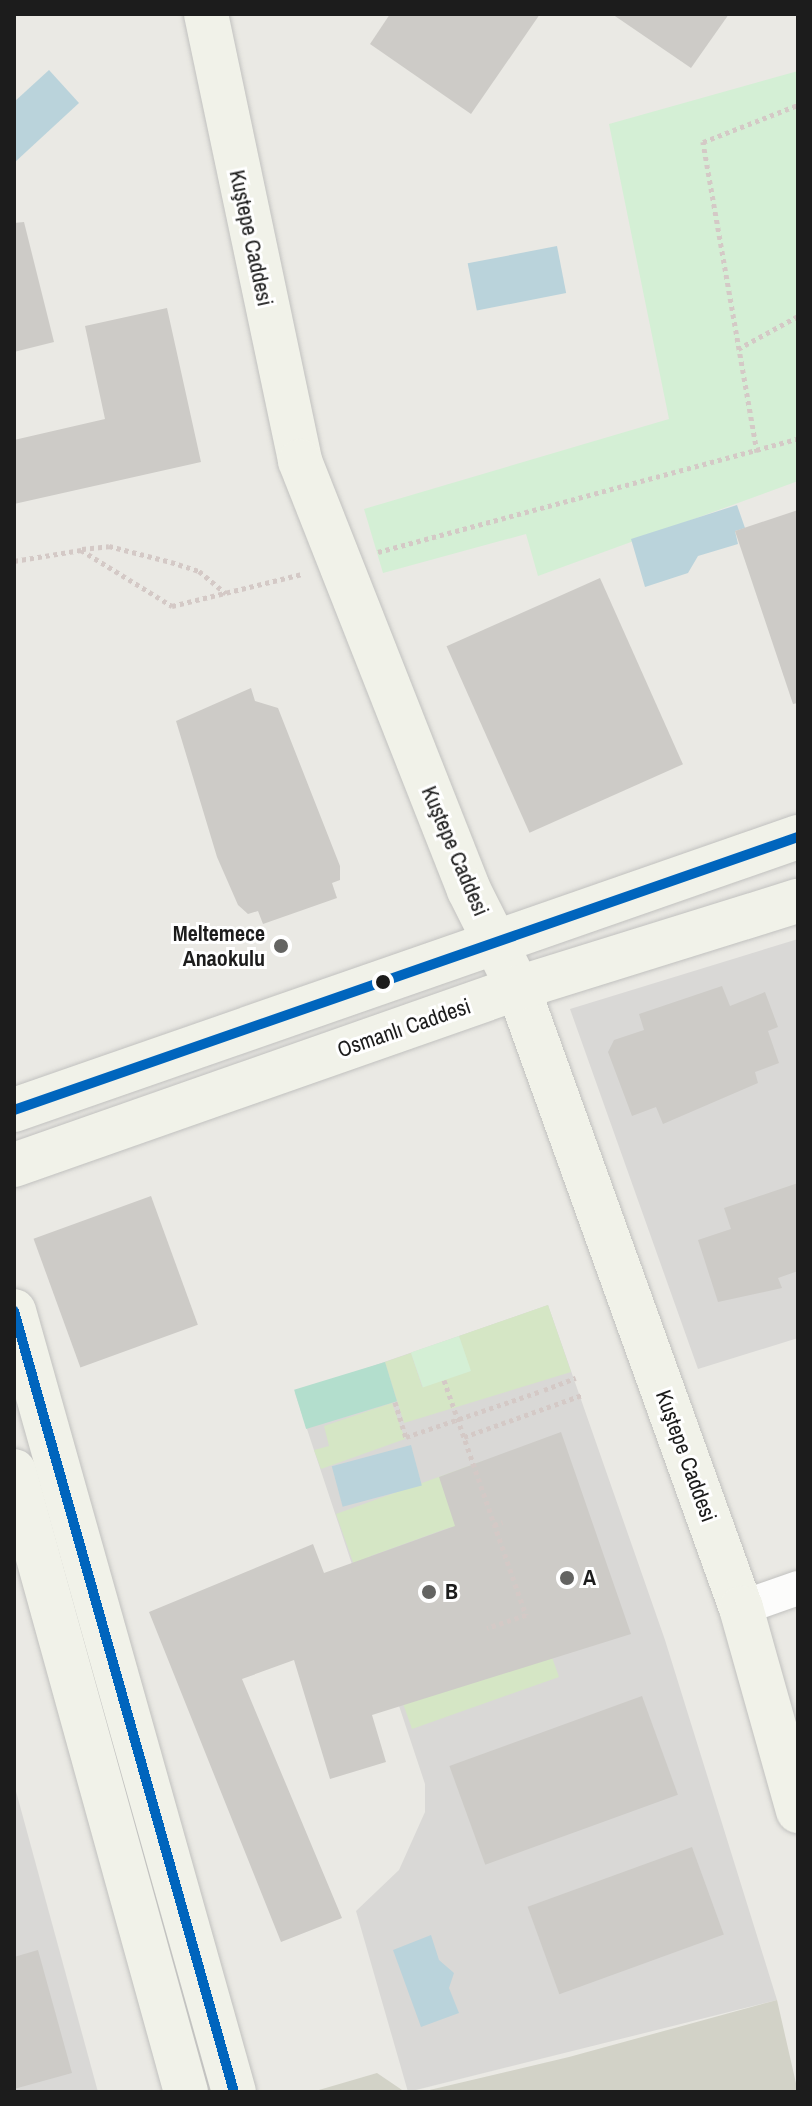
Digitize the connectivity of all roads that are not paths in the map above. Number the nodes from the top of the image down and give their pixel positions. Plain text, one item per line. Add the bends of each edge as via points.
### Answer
1 (206, 14) edge
2 (798, 837) edge
3 (798, 901) edge
4 (492, 938) junction
5 (518, 988) junction
6 (14, 1110) edge
7 (14, 1165) edge
8 (14, 1311) edge
9 (14, 1471) edge
10 (798, 1588) edge
11 (741, 1608) junction
12 (798, 1811) edge
13 (186, 2092) edge
14 (234, 2092) edge

1 - 4 street, Kuştepe Caddesi via 300,461
2 - 4 street
3 - 5 street, Osmanlı Caddesi
4 - 5 street, Kuştepe Caddesi
4 - 6 street
5 - 7 street, Osmanlı Caddesi
5 - 11 street, Kuştepe Caddesi
8 - 14 street
9 - 13 street
10 - 11 street
11 - 12 street, Kuştepe Caddesi

